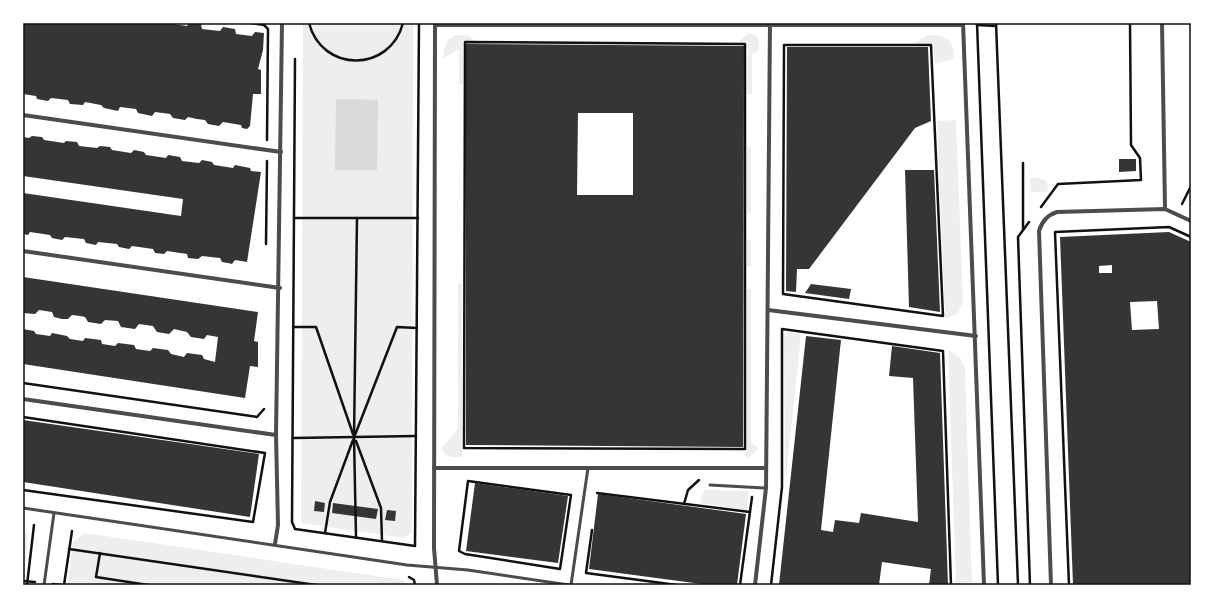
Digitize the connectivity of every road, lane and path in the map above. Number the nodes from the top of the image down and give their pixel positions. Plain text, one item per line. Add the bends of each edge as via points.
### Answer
1 (282, 23) edge
2 (309, 23) edge
3 (403, 23) edge
4 (419, 23) edge
5 (1130, 23) edge
6 (1162, 23) edge
7 (435, 24) edge
8 (770, 24) edge
9 (963, 24) edge
10 (977, 24) edge
11 (996, 24) edge
12 (465, 42) joint
13 (784, 45) joint
14 (295, 54) dead end
15 (23, 115) edge
16 (281, 152) junction
17 (1023, 163) dead end
18 (1039, 209) dead end
19 (1165, 209) junction
20 (294, 218) junction
21 (357, 218) junction
22 (418, 218) junction
23 (1030, 220) dead end
24 (1191, 221) edge
25 (1023, 230) junction
26 (1191, 237) edge
27 (23, 251) edge
28 (280, 288) junction
29 (768, 310) junction
30 (293, 327) junction
31 (417, 328) junction
32 (976, 336) junction
33 (23, 399) edge
34 (23, 417) edge
35 (276, 435) junction
36 (416, 436) junction
37 (354, 437) junction
38 (293, 438) junction
39 (434, 468) junction
40 (588, 468) junction
41 (766, 468) junction
42 (702, 479) dead end
43 (710, 485) dead end
44 (753, 487) junction
45 (766, 488) junction
46 (23, 490) edge
47 (596, 499) dead end
48 (684, 504) junction
49 (23, 508) edge
50 (750, 512) junction
51 (54, 513) junction
52 (34, 525) dead end
53 (592, 529) dead end
54 (72, 531) dead end
55 (324, 533) junction
56 (356, 537) junction
57 (382, 541) junction
58 (275, 544) junction
59 (69, 549) junction
60 (100, 553) junction
61 (465, 554) joint
62 (436, 568) junction
63 (23, 574) edge
64 (28, 575) junction
65 (409, 577) dead end
66 (27, 585) edge
67 (44, 585) edge
68 (64, 585) edge
69 (148, 585) edge
70 (316, 585) edge
71 (415, 585) edge
72 (438, 585) edge
73 (570, 585) edge
74 (677, 585) edge
75 (740, 585) edge
76 (755, 585) edge
77 (771, 585) edge
78 (951, 585) edge
79 (984, 585) edge
80 (998, 585) edge
81 (1018, 585) edge
82 (1030, 585) edge
83 (1051, 585) edge
84 (1069, 585) edge

1 - 16 street
2 - 3 path via 326,51 343,59 357,61 371,58 388,49 399,34
4 - 22 path
5 - 18 path via 1131,145 1140,158 1141,180 1058,184
6 - 19 street
7 - 8 street
7 - 39 street
8 - 9 street
8 - 29 street
9 - 32 street
10 - 11 path
10 - 80 path
11 - 81 path
12 - 12 path via 745,44 745,449 464,448
13 - 13 path via 783,294 943,316 931,45
14 - 20 path
15 - 16 street
16 - 28 street
17 - 25 path
19 - 24 street
19 - 83 street via 1057,212 1045,218 1039,231
20 - 21 path
20 - 30 path
21 - 22 path
21 - 37 path
22 - 31 path
23 - 25 path
25 - 82 path via 1018,237
26 - 84 path via 1169,227 1055,232
27 - 28 street
28 - 35 street
29 - 32 street
29 - 41 street
30 - 37 path via 316,327
30 - 38 path
31 - 36 path
31 - 37 path via 397,327
32 - 79 street
33 - 35 street
34 - 46 path via 264,453 253,522
35 - 58 street via 278,525
36 - 37 path
36 - 57 path via 415,546
37 - 38 path
37 - 55 path via 330,502
37 - 56 path
37 - 57 path via 381,508
38 - 55 path via 293,525 295,529
39 - 40 street
39 - 62 street
40 - 41 street
40 - 73 lane
41 - 45 street
42 - 48 path via 692,484
43 - 44 lane
44 - 45 lane
44 - 50 path
45 - 76 street
47 - 48 path via 597,492
48 - 50 path
49 - 51 lane
50 - 75 path
51 - 58 lane
51 - 67 lane
52 - 64 path
53 - 74 path via 586,573
54 - 59 path
55 - 56 path
56 - 57 path
58 - 62 lane
59 - 60 path
59 - 68 path
60 - 69 path via 96,577
60 - 70 path
61 - 61 path via 560,569 571,495 468,480 459,551
62 - 72 street
62 - 73 lane
63 - 64 path
64 - 66 path
65 - 71 path via 414,580
77 - 78 path via 782,487 782,329 943,351

